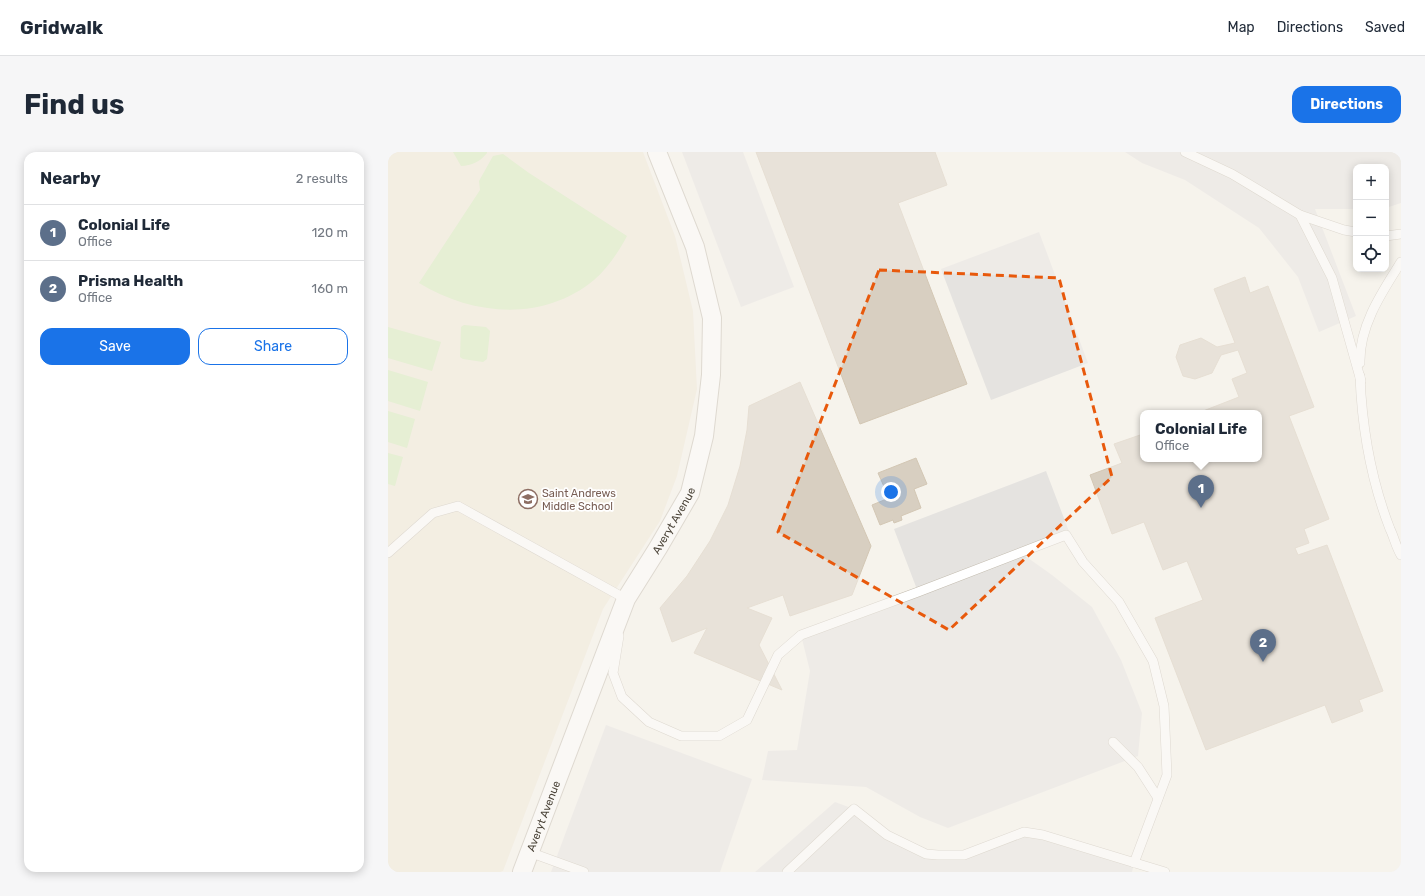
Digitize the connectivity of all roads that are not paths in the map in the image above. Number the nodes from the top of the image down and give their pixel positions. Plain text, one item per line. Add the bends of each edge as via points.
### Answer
1 (657, 152) edge
2 (1185, 152) edge
3 (1300, 215) junction
4 (1353, 232) edge
5 (1401, 234) edge
6 (1389, 236) edge
7 (1401, 262) edge
8 (1361, 381) junction
9 (388, 553) edge
10 (1401, 554) edge
11 (626, 599) junction
12 (1113, 742) dead end
13 (1158, 798) junction
14 (529, 852) junction
15 (1134, 862) junction
16 (522, 872) edge
17 (584, 872) edge
18 (787, 872) edge
19 (1165, 872) edge

1 - 11 street, Averyt Avenue via 695,247 711,311 711,375 704,436 690,493
2 - 3 lane via 1232,174
3 - 4 lane
3 - 8 lane via 1332,278
5 - 6 lane
7 - 8 lane via 1382,291 1367,322 1360,353
8 - 10 lane via 1365,430 1372,469 1384,511
9 - 11 lane via 433,513 458,506
11 - 13 lane via 613,673 622,697 648,722 681,736 719,736 747,720 778,655 801,635 1066,535 1083,562 1119,602 1153,661 1164,706 1166,775
11 - 14 street, Averyt Avenue
12 - 13 lane via 1138,767
13 - 15 lane
14 - 16 street, Averyt Avenue
14 - 17 lane
15 - 18 lane via 1043,835 1024,832 964,855 926,854 887,835 854,809
15 - 19 lane

